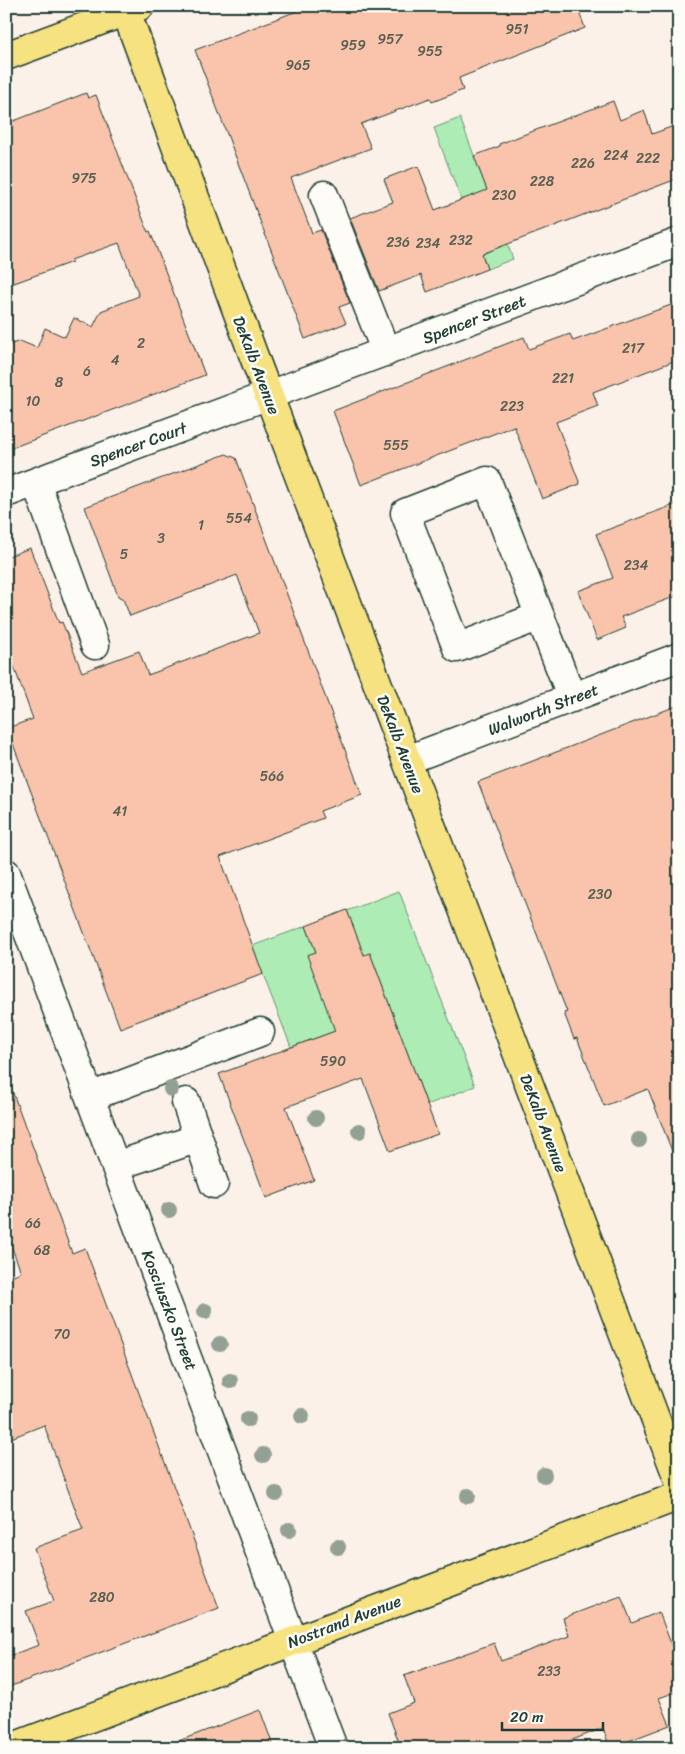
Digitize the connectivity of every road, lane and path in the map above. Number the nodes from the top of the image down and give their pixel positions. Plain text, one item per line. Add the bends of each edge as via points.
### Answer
1 (130, 8) edge
2 (6, 56) edge
3 (324, 195) dead end
4 (679, 242) edge
5 (386, 352) junction
6 (269, 396) junction
7 (36, 482) junction
8 (6, 493) edge
9 (540, 616) junction
10 (95, 645) dead end
11 (679, 657) edge
12 (572, 698) junction
13 (407, 760) junction
14 (6, 873) edge
15 (260, 1032) dead end
16 (90, 1097) junction
17 (186, 1102) dead end
18 (198, 1138) junction
19 (116, 1166) junction
20 (214, 1184) dead end
21 (679, 1481) edge
22 (679, 1496) edge
23 (293, 1641) junction
24 (10, 1748) edge
25 (333, 1748) edge

1 - 2 main road
1 - 6 main road, DeKalb Avenue
3 - 5 street
4 - 5 street, Spencer Street
5 - 6 street, Spencer Street
6 - 7 street, Spencer Court
6 - 13 main road, DeKalb Avenue
7 - 8 street, Spencer Court
7 - 10 street
9 - 9 street via 487,481 404,513 457,648
9 - 12 street
11 - 12 street, Walworth Street
12 - 13 street, Walworth Street
13 - 21 main road, DeKalb Avenue
14 - 16 street, Kosciuszko Street
15 - 16 street
16 - 19 street, Kosciuszko Street
17 - 18 street
18 - 19 street
18 - 20 street
19 - 23 street, Kosciuszko Street
22 - 23 main road, Nostrand Avenue
23 - 24 main road, Nostrand Avenue
23 - 25 street, Kosciuszko Street

